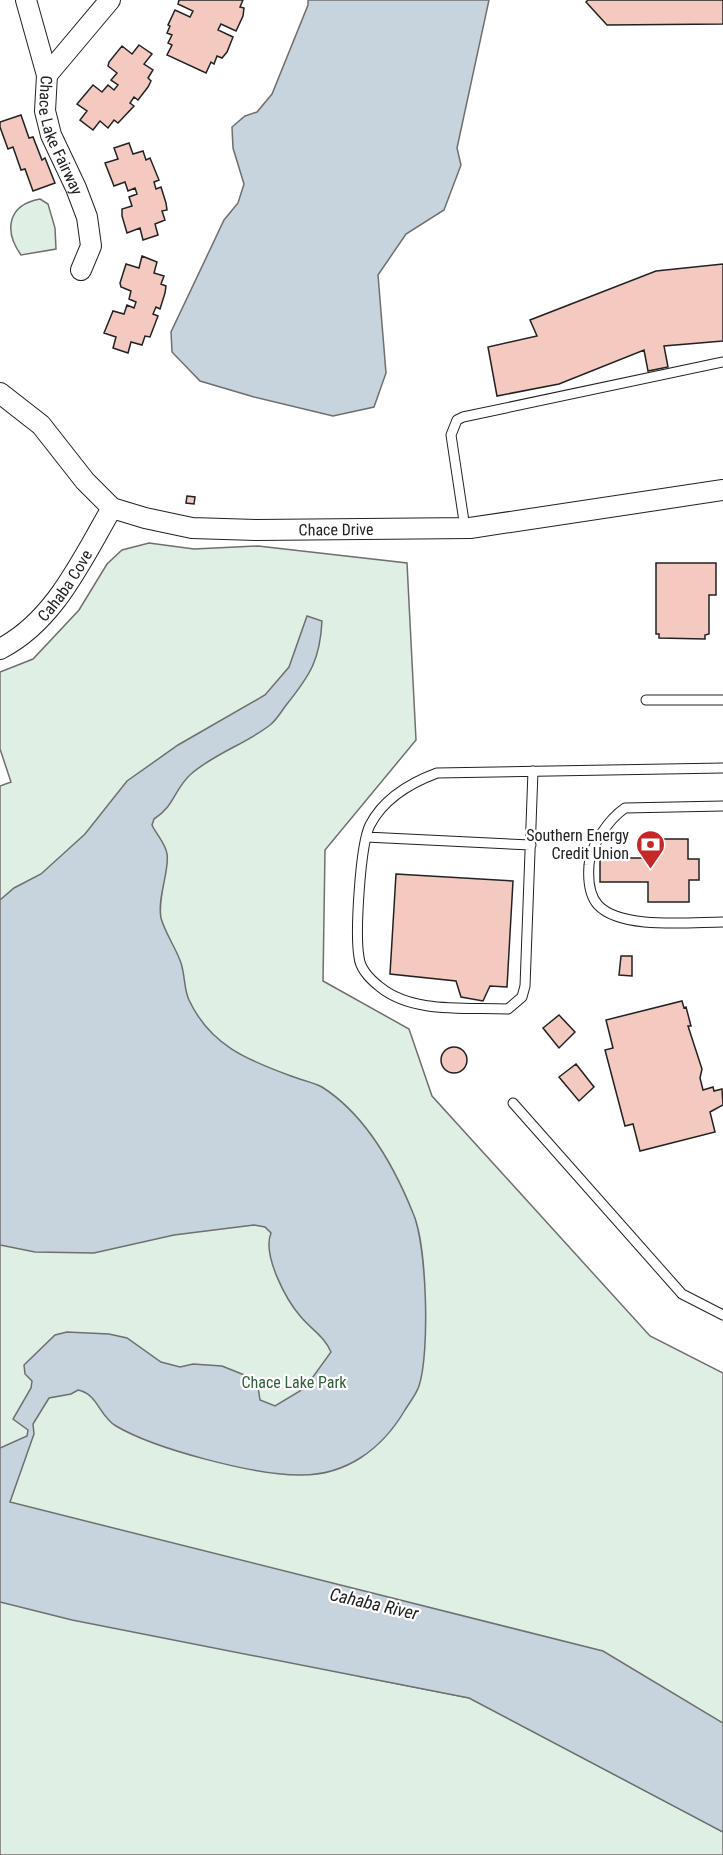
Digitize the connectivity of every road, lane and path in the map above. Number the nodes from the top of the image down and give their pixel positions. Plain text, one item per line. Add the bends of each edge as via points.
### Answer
1 (26, 0) edge
2 (110, 0) edge
3 (47, 75) junction
4 (81, 270) dead end
5 (723, 362) edge
6 (0, 393) edge
7 (723, 490) edge
8 (112, 508) junction
9 (465, 528) junction
10 (0, 649) edge
11 (646, 700) dead end
12 (723, 700) edge
13 (723, 768) edge
14 (533, 771) junction
15 (723, 806) edge
16 (366, 837) junction
17 (531, 845) junction
18 (723, 922) edge
19 (513, 1104) dead end
20 (723, 1315) edge

1 - 3 street, Chace Lake Fairway
2 - 3 street
3 - 4 street, Chace Lake Fairway via 45,111 51,135 87,217 91,246
5 - 9 lane via 457,420 451,435
6 - 8 street, Chace Drive via 41,425
7 - 9 street, Chace Drive
8 - 9 street, Chace Drive via 192,528
8 - 10 street, Cahaba Cove via 64,590 29,630
11 - 12 lane
13 - 14 lane
14 - 16 lane via 437,773 411,782 383,809
14 - 17 lane
15 - 18 lane via 625,808 617,813 593,849 589,869 591,893 597,904 616,916 643,922
16 - 17 lane
16 - 17 lane via 361,852 358,958 369,977 411,1004 508,1009 522,997 525,986
19 - 20 lane via 682,1294

